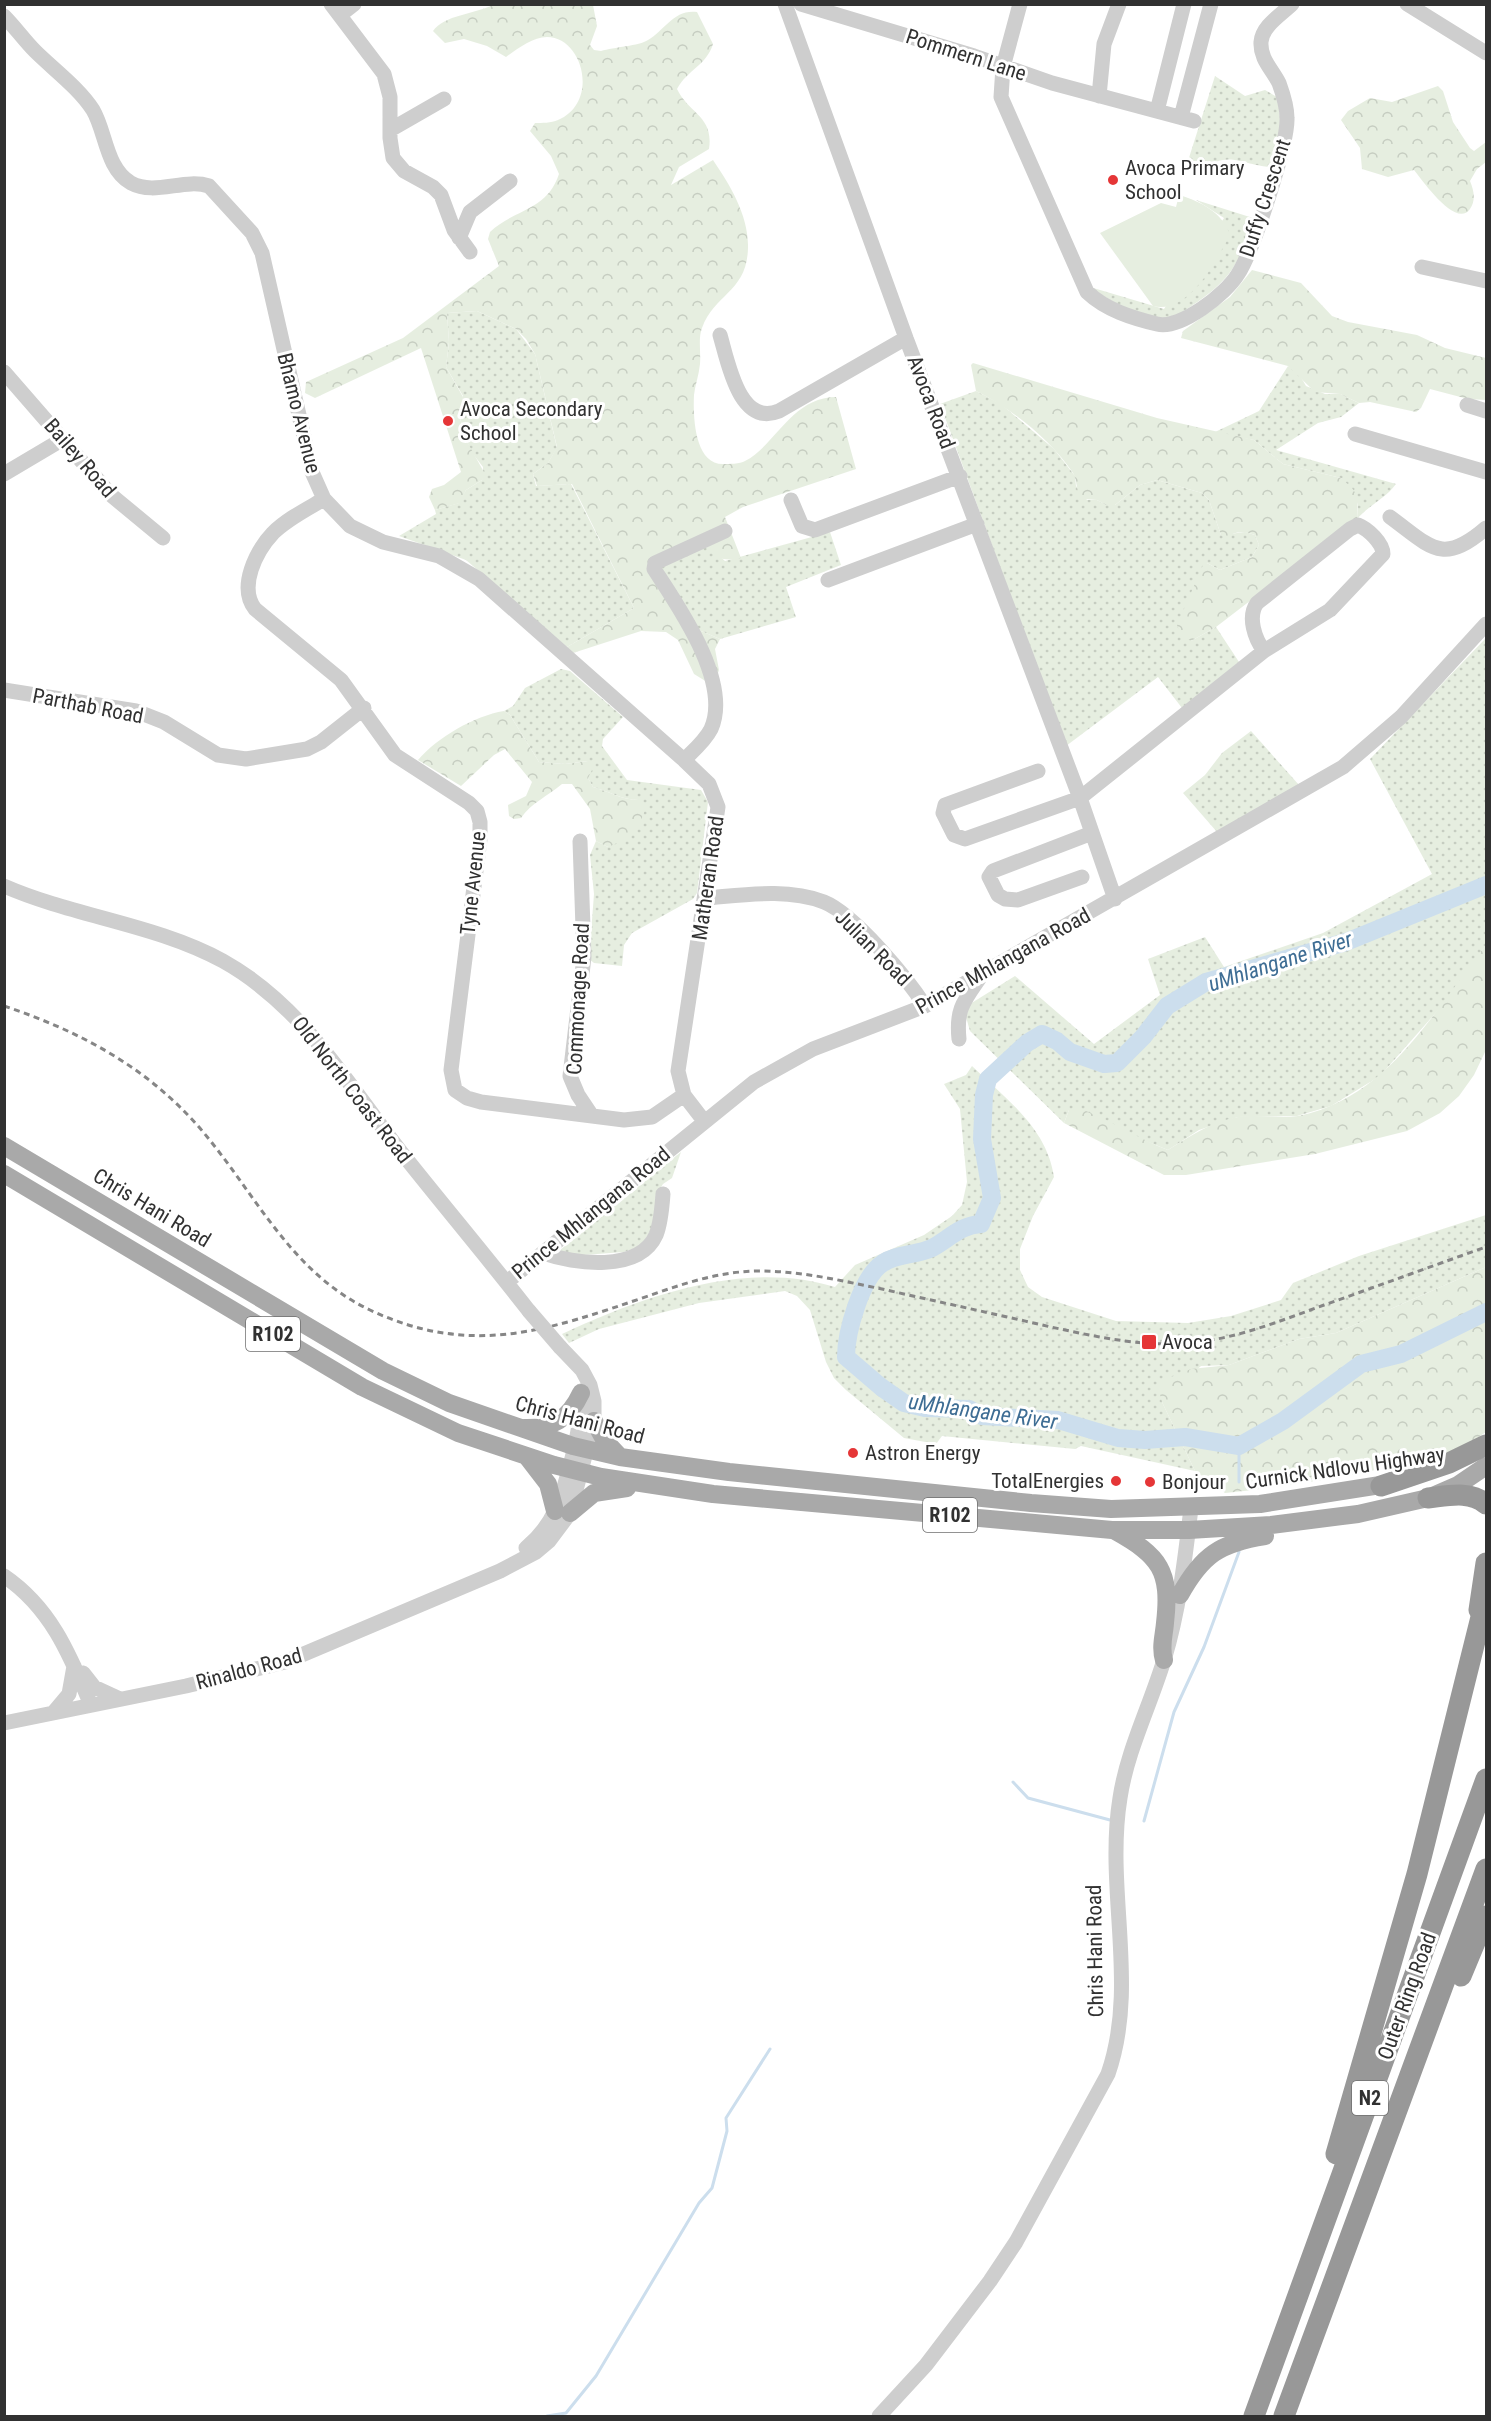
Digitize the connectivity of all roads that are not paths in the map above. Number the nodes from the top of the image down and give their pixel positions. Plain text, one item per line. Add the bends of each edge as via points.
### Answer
1 (354, 4) edge
2 (785, 4) edge
3 (801, 4) edge
4 (1020, 4) edge
5 (1119, 4) edge
6 (1184, 4) edge
7 (1211, 4) edge
8 (1292, 4) edge
9 (1407, 4) edge
10 (336, 10) edge
11 (4, 16) edge
12 (1174, 43) junction
13 (1199, 49) junction
14 (1486, 53) edge
15 (1003, 67) junction
16 (1099, 96) junction
17 (444, 99) dead end
18 (1157, 111) junction
19 (390, 130) junction
20 (510, 181) dead end
21 (459, 238) junction
22 (470, 252) dead end
23 (1422, 267) dead end
24 (1486, 281) edge
25 (720, 335) dead end
26 (906, 338) junction
27 (4, 372) edge
28 (1467, 405) dead end
29 (1486, 411) edge
30 (1355, 434) dead end
31 (63, 439) junction
32 (1486, 472) edge
33 (4, 474) edge
34 (960, 476) junction
35 (324, 499) junction
36 (791, 500) dead end
37 (1390, 517) dead end
38 (977, 524) junction
39 (1486, 528) edge
40 (725, 531) dead end
41 (163, 538) dead end
42 (828, 580) dead end
43 (1486, 624) edge
44 (1264, 651) junction
45 (4, 690) edge
46 (364, 708) junction
47 (684, 760) junction
48 (1038, 771) dead end
49 (1080, 798) junction
50 (1092, 833) junction
51 (580, 841) dead end
52 (1082, 877) dead end
53 (4, 886) edge
54 (705, 898) junction
55 (1115, 899) junction
56 (981, 976) junction
57 (925, 1006) junction
58 (959, 1039) dead end
59 (684, 1095) junction
60 (592, 1116) junction
61 (704, 1121) junction
62 (4, 1146) edge
63 (4, 1174) edge
64 (663, 1194) dead end
65 (543, 1253) junction
66 (507, 1282) junction
67 (564, 1352) junction
68 (581, 1393) junction
69 (594, 1421) junction
70 (513, 1427) junction
71 (1486, 1445) edge
72 (580, 1448) junction
73 (525, 1456) junction
74 (620, 1457) junction
75 (1486, 1466) edge
76 (574, 1471) junction
77 (1478, 1478) edge
78 (659, 1486) junction
79 (1381, 1486) junction
80 (1428, 1498) junction
81 (1486, 1504) edge
82 (1191, 1508) junction
83 (562, 1512) junction
84 (1313, 1521) junction
85 (1112, 1530) junction
86 (1188, 1530) junction
87 (1486, 1563) edge
88 (4, 1576) edge
89 (1180, 1595) junction
90 (1486, 1597) edge
91 (1475, 1647) junction
92 (71, 1658) junction
93 (1164, 1660) junction
94 (120, 1699) junction
95 (91, 1705) junction
96 (53, 1713) junction
97 (4, 1723) edge
98 (1486, 1779) edge
99 (1486, 1869) edge
100 (1486, 1916) edge
101 (1319, 2240) junction
102 (1320, 2320) junction
103 (879, 2416) edge
104 (1254, 2416) edge
105 (1284, 2416) edge

1 - 10 street
2 - 26 street, Avoca Road
3 - 15 street, Pommern Lane
4 - 15 street, Duffy Crescent
5 - 16 street via 1104,44
6 - 12 street
7 - 13 street
8 - 15 street, Duffy Crescent via 1270,23 1262,36 1261,52 1285,100 1287,127 1249,255 1228,286 1171,325 1147,322 1110,309 1087,292 1002,105
9 - 14 street
10 - 19 street via 384,74 390,97
11 - 35 street, Bhamo Avenue via 87,102 123,176 132,183 153,188 200,183 208,186 252,232 262,253 312,472
12 - 13 street
12 - 18 street
13 - 18 street, Pommern Lane via 1188,119
15 - 16 street, Pommern Lane
16 - 18 street, Pommern Lane
17 - 19 street
19 - 21 street via 393,158 404,171 441,195
20 - 21 street via 470,212
21 - 22 street
23 - 24 street
25 - 26 street via 745,402 766,414 779,411
26 - 34 street, Avoca Road
27 - 31 street, Bailey Road
28 - 29 street
30 - 32 street
31 - 33 street
31 - 41 street, Bailey Road via 111,495
34 - 36 street via 815,530 802,526
34 - 38 street, Avoca Road
35 - 46 street, Tyne Avenue via 273,533 250,575 247,594 255,609 341,680
35 - 47 street, Bhamo Avenue via 364,535 439,556 479,579
37 - 39 street via 1433,547 1445,550 1463,546
38 - 42 street
38 - 49 street, Avoca Road
40 - 47 street via 655,563 654,569 682,612 710,670 714,720 707,736
43 - 55 street, Prince Mhlangana Road via 1401,717 1343,767
44 - 44 street via 1330,610 1382,557 1383,549 1368,531 1358,525 1350,529 1257,603 1253,611 1254,632
44 - 49 street
45 - 46 street, Parthab Road via 136,711 164,722 218,755 246,759 307,749
46 - 60 street, Tyne Avenue via 395,754 469,803 480,822 451,1070 455,1090 481,1102
47 - 54 street, Matheran Road via 709,784 718,807
48 - 49 street via 945,805 943,813 954,835 965,839
49 - 50 street, Avoca Road
50 - 52 street via 993,870 989,877 998,895 1014,901
50 - 55 street, Avoca Road
51 - 60 street, Commonage Road via 584,957 570,1076
53 - 66 street, Old North Coast Road via 37,900 189,945 257,982 319,1042
54 - 57 street, Julian Road via 778,894 832,906 906,978
54 - 59 street, Matheran Road via 678,1071
55 - 56 street, Prince Mhlangana Road
56 - 57 street, Prince Mhlangana Road
56 - 58 street via 961,1006 957,1018
57 - 61 street, Prince Mhlangana Road via 803,1054 754,1082
59 - 60 street, Tyne Avenue via 641,1120
59 - 61 street, Matheran Road
61 - 65 street, Prince Mhlangana Road
62 - 70 main road, Chris Hani Road / R102 via 383,1371 449,1403
63 - 73 main road, R102 via 362,1387 458,1433
64 - 65 street via 656,1234 649,1246 635,1256 575,1262
65 - 66 street, Prince Mhlangana Road
66 - 67 street, Old North Coast Road, bridge
67 - 68 street, Old North Coast Road
67 - 69 street, Old North Coast Road via 590,1385
68 - 70 main road via 573,1409 555,1424
68 - 72 street, Old North Coast Road
69 - 72 street, Old North Coast Road
69 - 74 main road
70 - 72 main road, Chris Hani Road / R102
71 - 79 highway via 1449,1463
72 - 74 main road, Chris Hani Road / R102
72 - 76 street, Rinaldo Road
73 - 76 main road, R102
73 - 83 main road via 548,1484
74 - 82 main road, Chris Hani Road / R102 via 1031,1503 1111,1509
75 - 77 main road, Curnick Ndlovu Highway / R102
76 - 78 main road, R102
76 - 83 street, Rinaldo Road
77 - 79 main road, Curnick Ndlovu Highway / R102 via 1433,1476
77 - 80 main road, Curnick Ndlovu Highway / R102
78 - 83 main road via 605,1490
78 - 85 main road, R102
79 - 82 main road, Curnick Ndlovu Highway / R102 via 1260,1504
80 - 81 highway via 1462,1495
80 - 84 main road, Curnick Ndlovu Highway / R102
82 - 86 street, Chris Hani Road
83 - 94 street, Rinaldo Road via 532,1543 481,1578 332,1644 285,1662
84 - 86 main road, Curnick Ndlovu Highway / R102
84 - 89 main road via 1218,1549 1196,1569
85 - 86 main road, R102
85 - 93 main road via 1148,1553 1159,1563 1166,1578 1168,1594 1161,1647
86 - 89 street, Chris Hani Road
87 - 91 highway
88 - 92 street via 43,1610
89 - 93 street, Chris Hani Road
90 - 91 highway
91 - 101 highway via 1417,1874 1334,2163
92 - 94 street via 94,1687
92 - 95 street
92 - 96 street via 69,1694
93 - 103 street, Chris Hani Road via 1120,1797 1116,1913 1121,2005 1117,2049 1108,2074 1016,2242 990,2281 926,2365
94 - 95 street, Rinaldo Road
95 - 96 street, Rinaldo Road
96 - 97 street, Rinaldo Road
98 - 101 highway, Outer Ring Road / N2
99 - 102 highway, Outer Ring Road / N2
100 - 102 highway
101 - 104 highway, Outer Ring Road / N2
102 - 105 highway, Outer Ring Road / N2

